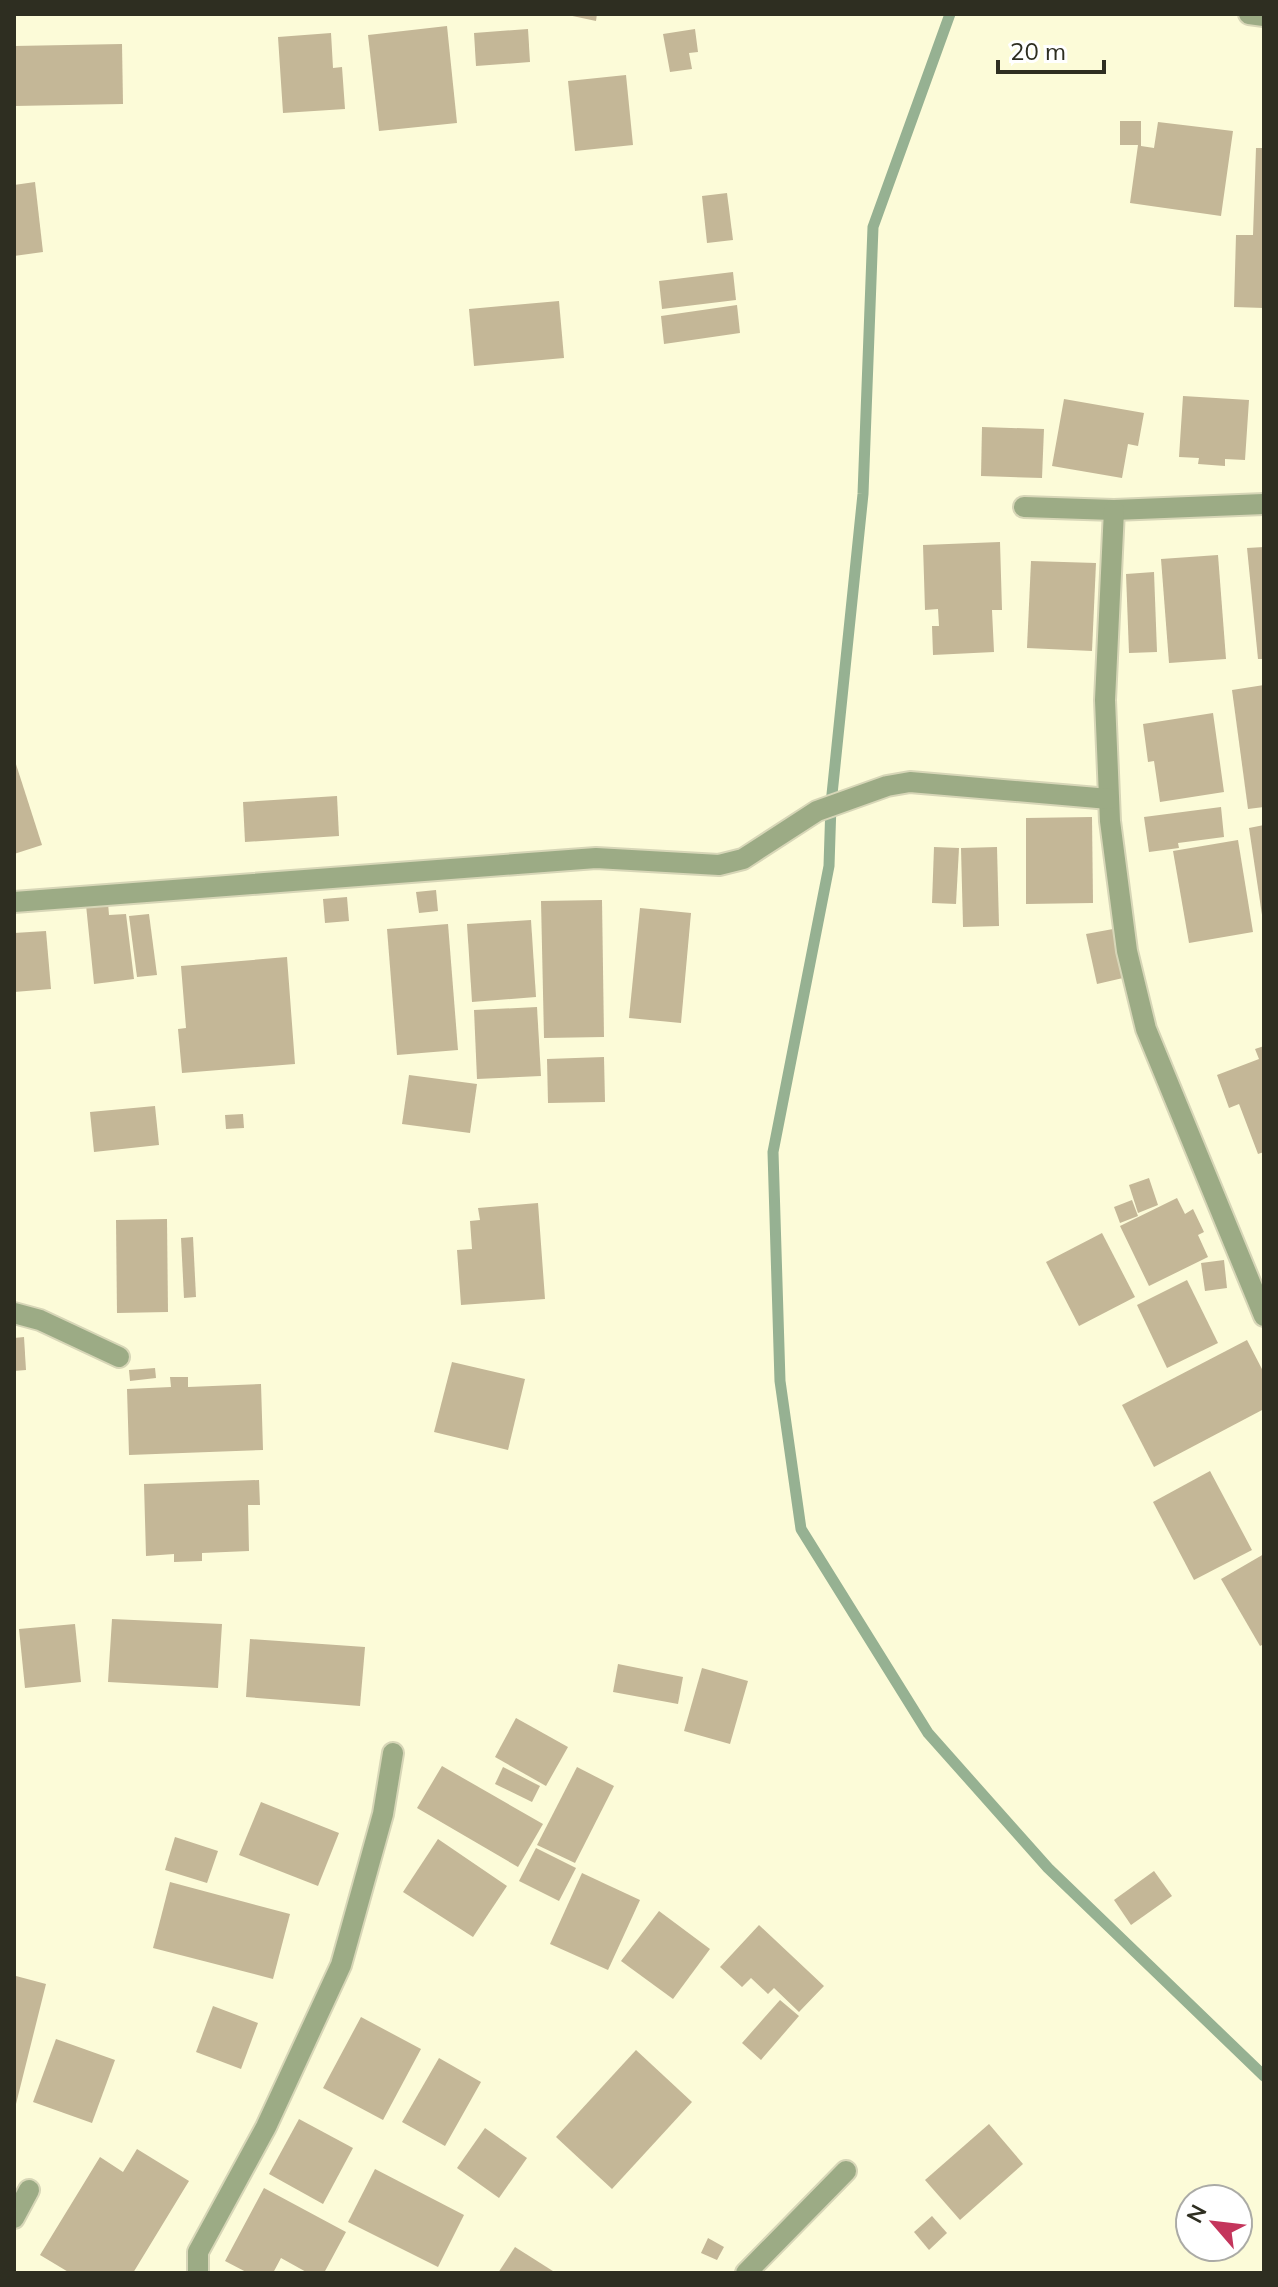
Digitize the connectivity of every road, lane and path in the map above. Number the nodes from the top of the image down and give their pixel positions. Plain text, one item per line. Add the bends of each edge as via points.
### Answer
1 (1249, 14) edge
2 (1264, 16) edge
3 (1264, 504) edge
4 (1024, 507) dead end
5 (1114, 510) junction
6 (1109, 799) junction
7 (14, 902) edge
8 (14, 1313) edge
9 (1264, 1316) edge
10 (119, 1357) dead end
11 (393, 1753) dead end
12 (846, 2171) dead end
13 (14, 2191) edge
14 (14, 2218) edge
15 (198, 2273) edge
16 (746, 2273) edge

1 - 2 street
3 - 5 street
4 - 5 street
5 - 6 street via 1105,700
6 - 7 street via 910,782 817,811 743,859 719,865 596,858
6 - 9 street via 1127,951 1146,1029
8 - 10 street
11 - 15 street via 383,1814 341,1965 266,2127 198,2252
12 - 16 street
13 - 14 street via 29,2190

